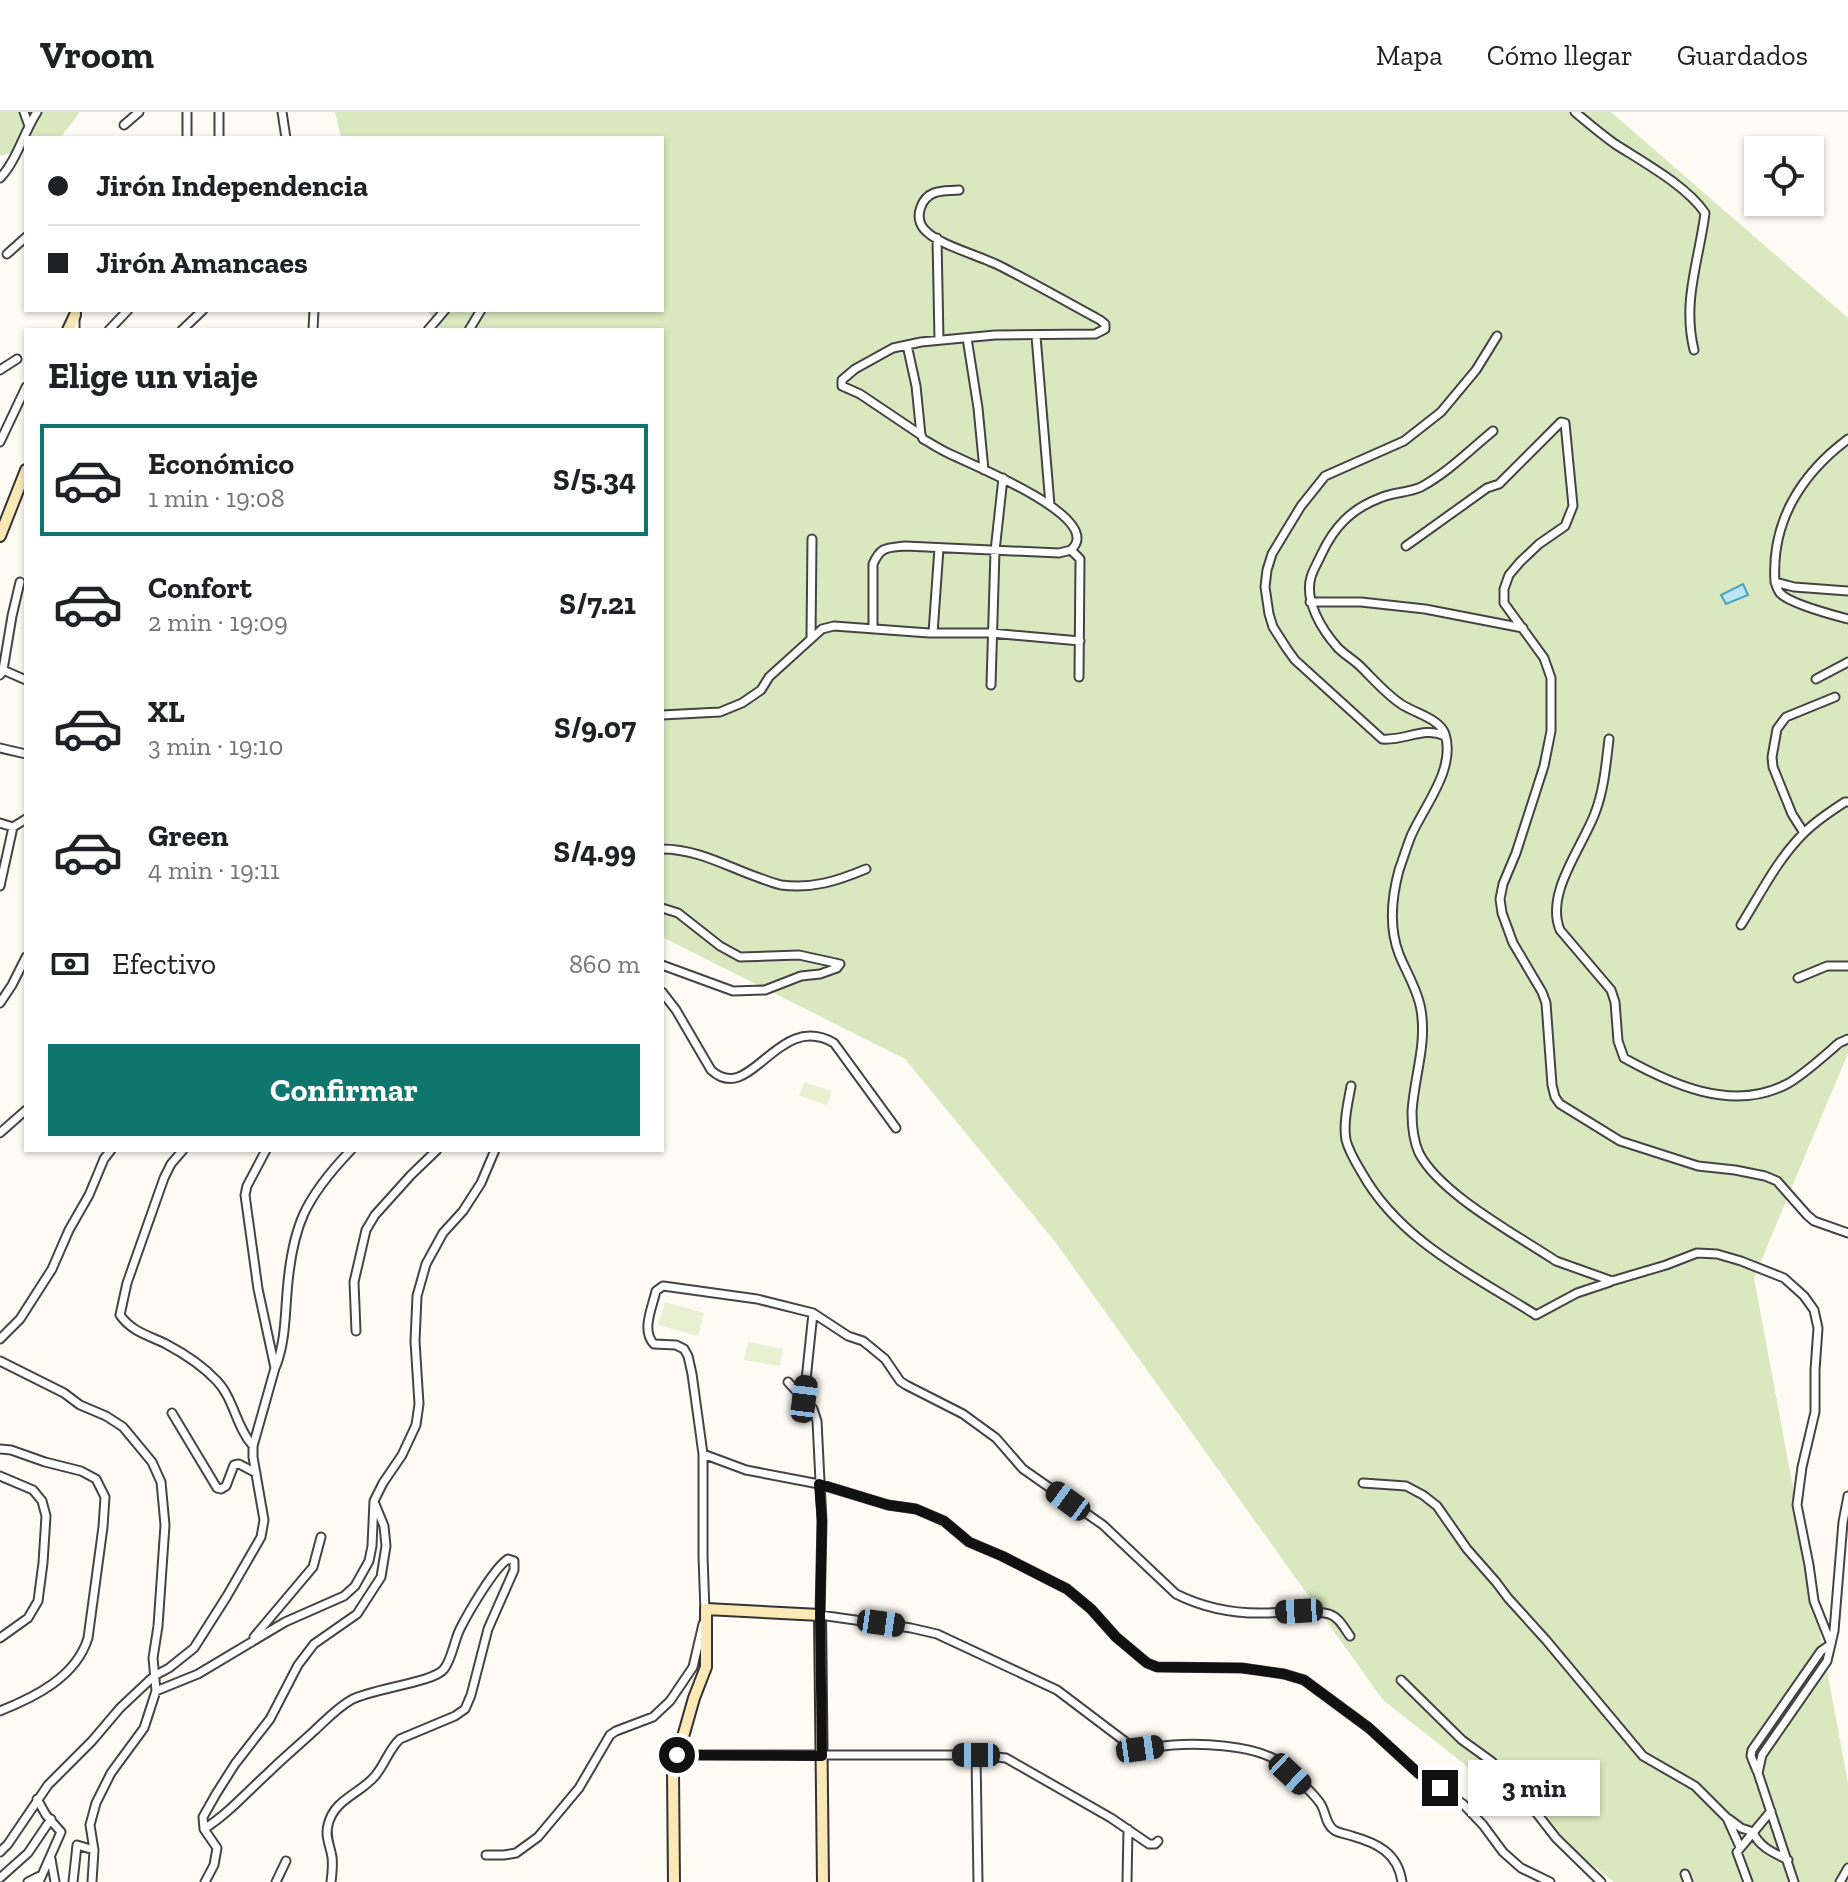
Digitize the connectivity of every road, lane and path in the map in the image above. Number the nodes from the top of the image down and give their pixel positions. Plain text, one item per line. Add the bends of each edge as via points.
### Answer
1 (24, 112) edge
2 (37, 112) edge
3 (139, 112) edge
4 (187, 112) edge
5 (219, 112) edge
6 (282, 112) edge
7 (1575, 112) edge
8 (124, 125) dead end
9 (29, 126) junction
10 (24, 136) edge
11 (187, 136) edge
12 (219, 136) edge
13 (286, 136) edge
14 (24, 137) edge
15 (0, 178) edge
16 (959, 190) dead end
17 (937, 238) junction
18 (24, 239) edge
19 (7, 254) dead end
20 (126, 312) edge
21 (201, 312) edge
22 (443, 312) edge
23 (111, 328) edge
24 (184, 328) edge
25 (430, 328) edge
26 (1036, 336) junction
27 (1497, 336) dead end
28 (967, 338) junction
29 (939, 340) junction
30 (907, 345) junction
31 (1694, 350) dead end
32 (17, 359) dead end
33 (0, 370) edge
34 (24, 391) edge
35 (1493, 431) dead end
36 (921, 435) junction
37 (1848, 439) edge
38 (0, 442) edge
39 (984, 470) junction
40 (24, 475) edge
41 (1003, 478) junction
42 (1050, 505) junction
43 (1, 531) edge
44 (812, 539) dead end
45 (1406, 546) dead end
46 (939, 548) junction
47 (1071, 550) junction
48 (995, 551) junction
49 (20, 582) dead end
50 (1775, 582) junction
51 (1848, 591) edge
52 (1310, 602) junction
53 (1848, 619) edge
54 (873, 629) junction
55 (1525, 629) junction
56 (933, 633) junction
57 (991, 633) junction
58 (811, 638) junction
59 (1080, 641) junction
60 (1848, 662) edge
61 (2, 672) edge
62 (1079, 677) dead end
63 (24, 679) edge
64 (1816, 679) dead end
65 (991, 685) dead end
66 (1835, 697) dead end
67 (664, 715) edge
68 (1445, 736) junction
69 (1609, 739) dead end
70 (0, 748) edge
71 (24, 754) edge
72 (1848, 800) edge
73 (24, 820) edge
74 (0, 823) edge
75 (13, 827) junction
76 (1804, 833) junction
77 (664, 849) edge
78 (866, 869) dead end
79 (0, 886) edge
80 (664, 909) edge
81 (1741, 925) dead end
82 (24, 961) edge
83 (664, 966) edge
84 (1848, 966) edge
85 (1798, 978) dead end
86 (664, 995) edge
87 (0, 1003) edge
88 (1848, 1039) edge
89 (1351, 1086) dead end
90 (24, 1112) edge
91 (896, 1128) dead end
92 (0, 1133) edge
93 (109, 1152) edge
94 (181, 1152) edge
95 (265, 1152) edge
96 (349, 1152) edge
97 (435, 1152) edge
98 (494, 1152) edge
99 (1848, 1233) edge
100 (1612, 1281) junction
101 (813, 1313) junction
102 (356, 1331) dead end
103 (0, 1339) edge
104 (0, 1361) edge
105 (275, 1368) junction
106 (788, 1382) dead end
107 (804, 1399) junction
108 (172, 1413) dead end
109 (253, 1446) junction
110 (0, 1449) edge
111 (703, 1454) junction
112 (256, 1473) junction
113 (0, 1476) edge
114 (1363, 1483) dead end
115 (819, 1484) junction
116 (1848, 1496) edge
117 (374, 1501) junction
118 (321, 1537) dead end
119 (706, 1609) junction
120 (820, 1615) junction
121 (1350, 1636) dead end
122 (0, 1638) edge
123 (250, 1641) junction
124 (1831, 1644) junction
125 (154, 1676) junction
126 (1401, 1680) dead end
127 (156, 1691) junction
128 (0, 1711) edge
129 (677, 1755) junction
130 (976, 1755) junction
131 (822, 1756) junction
132 (37, 1799) junction
133 (1771, 1811) junction
134 (1727, 1818) junction
135 (51, 1819) junction
136 (204, 1829) junction
137 (1128, 1829) junction
138 (61, 1832) junction
139 (1753, 1832) junction
140 (1158, 1841) dead end
141 (77, 1845) junction
142 (1740, 1847) junction
143 (94, 1850) junction
144 (0, 1852) edge
145 (486, 1855) dead end
146 (51, 1859) junction
147 (1788, 1860) junction
148 (286, 1861) dead end
149 (1848, 1868) edge
150 (0, 1878) edge
151 (41, 1878) edge
152 (28, 1882) edge
153 (55, 1882) edge
154 (73, 1882) edge
155 (92, 1882) edge
156 (205, 1882) edge
157 (276, 1882) edge
158 (331, 1882) edge
159 (674, 1882) edge
160 (823, 1882) edge
161 (978, 1882) edge
162 (1127, 1882) edge
163 (1402, 1882) edge
164 (1550, 1882) edge
165 (1601, 1882) edge
166 (1748, 1882) edge
167 (1794, 1882) edge
168 (1840, 1882) edge

1 - 9 street
2 - 9 street
3 - 8 street
4 - 11 street
5 - 12 street
6 - 13 street
7 - 31 street via 1698,202 1705,213 1689,302
9 - 10 street
14 - 15 street
16 - 17 street via 937,191 923,202 921,226
17 - 26 street via 999,265 1105,324 1095,334
17 - 29 street
18 - 19 street
20 - 23 street
21 - 24 street
22 - 25 street
26 - 28 street
26 - 42 street
27 - 68 street via 1441,412 1404,441 1325,476 1301,506 1267,570 1273,627 1295,660 1382,739 1435,731
28 - 29 street
28 - 39 street
29 - 30 street
30 - 36 street
30 - 36 street via 855,369 842,386
32 - 33 street
34 - 38 street
35 - 52 street via 1420,487 1381,497 1345,517 1311,577
36 - 39 street
37 - 50 street via 1807,477 1786,512 1773,561
39 - 41 street
40 - 43 street
41 - 42 street
41 - 48 street
42 - 47 street via 1075,533
44 - 58 street
45 - 55 street via 1499,484 1564,422 1570,517 1520,562 1504,589 1504,603
46 - 48 street
46 - 54 street via 905,546 877,554
46 - 56 street
47 - 48 street
47 - 59 street via 1080,559
48 - 57 street
49 - 61 street
50 - 51 street
50 - 53 street via 1785,597
52 - 55 street via 1425,609
52 - 68 street via 1338,647 1394,699 1433,721
54 - 56 street
54 - 58 street via 834,626
55 - 99 street via 1551,678 1551,731 1500,899 1513,943 1546,1003 1555,1097 1591,1125 1631,1146 1777,1181 1814,1221
56 - 57 street
57 - 59 street
57 - 65 street
58 - 67 street via 742,703 720,712
59 - 62 street
60 - 64 street
61 - 63 street
66 - 76 street via 1786,717 1777,729 1773,767
68 - 100 street via 1442,774 1411,837 1394,893 1397,950 1422,1014 1412,1133 1432,1172 1468,1204 1556,1261
69 - 88 street via 1599,801 1558,890 1556,921 1611,990 1624,1058 1691,1089 1747,1095 1786,1085
70 - 71 street
72 - 76 street
73 - 75 street
74 - 75 street
75 - 79 street
76 - 81 street
77 - 78 street via 708,856 779,884 836,882
80 - 83 street via 740,957 799,955 840,964 765,990 733,991
82 - 87 street
84 - 85 street via 1827,966
86 - 91 street via 718,1077 743,1076 785,1043 819,1036 834,1043
89 - 100 street via 1345,1127 1351,1153 1384,1203 1442,1257 1536,1315
90 - 92 street
93 - 103 street via 52,1269 20,1319
94 - 109 street via 164,1178 120,1315 132,1329 197,1363 219,1382
95 - 105 street via 245,1195
96 - 105 street via 298,1222 282,1352
97 - 102 street via 366,1230 354,1282
98 - 117 street via 481,1183 426,1264 417,1296 416,1425
100 - 124 street via 1697,1253 1717,1254 1784,1278 1814,1310 1815,1412 1797,1505 1814,1601
101 - 107 street
101 - 111 street via 687,1288 660,1286 656,1291 649,1340 676,1345 688,1356
101 - 121 street via 863,1341 900,1381 996,1438 1023,1469 1103,1525 1176,1594 1232,1612 1329,1614
104 - 125 street via 123,1427 152,1462 161,1482 165,1525
105 - 109 street
106 - 107 street
107 - 115 street via 817,1421
108 - 112 street via 217,1488 226,1486 234,1465
109 - 112 street
110 - 128 street via 81,1471 96,1479 105,1497 85,1649 47,1689
111 - 115 street via 746,1470
111 - 119 street
112 - 125 street via 264,1520 261,1537 194,1648
113 - 122 street via 33,1490 46,1516 38,1601 28,1618
114 - 134 street via 1406,1486 1437,1506 1467,1549 1643,1756 1695,1786
115 - 120 street
115 - 164 street via 944,1521 969,1542 1067,1589 1147,1663 1242,1668 1304,1680 1463,1804 1521,1868
116 - 124 street
117 - 123 street via 369,1561 355,1586
117 - 136 street via 386,1546 381,1577 357,1614 314,1644 298,1665 270,1719 216,1794 203,1817
118 - 123 street via 313,1567
119 - 120 street
119 - 129 street via 706,1667
119 - 145 street via 693,1667 670,1701 653,1717 610,1735 579,1788 526,1847
120 - 131 street
120 - 163 street via 937,1634 1057,1690 1140,1749 1200,1744 1276,1760 1321,1803 1334,1830 1384,1850 1400,1869
123 - 127 street via 198,1674
124 - 133 street via 1827,1661 1762,1755 1758,1773
125 - 127 street
125 - 132 street
126 - 165 street via 1514,1784 1556,1838
127 - 143 street via 144,1728 96,1803 90,1825
129 - 131 street
129 - 159 street
130 - 131 street
130 - 137 street via 1006,1758
130 - 161 street
131 - 160 street
132 - 135 street
132 - 144 street
133 - 139 street
133 - 147 street
134 - 139 street
134 - 142 street
135 - 138 street
135 - 150 street via 28,1853
136 - 156 street via 217,1848
136 - 158 street via 354,1698 440,1673 500,1564 514,1561 465,1709 400,1739 378,1773 334,1811 327,1829
137 - 140 street via 1149,1844
137 - 162 street
138 - 141 street
138 - 146 street
139 - 142 street
139 - 147 street via 1762,1846
141 - 143 street
141 - 154 street
142 - 166 street via 1737,1852
143 - 155 street
146 - 151 street
146 - 153 street
147 - 167 street
148 - 157 street
149 - 168 street
151 - 152 street

